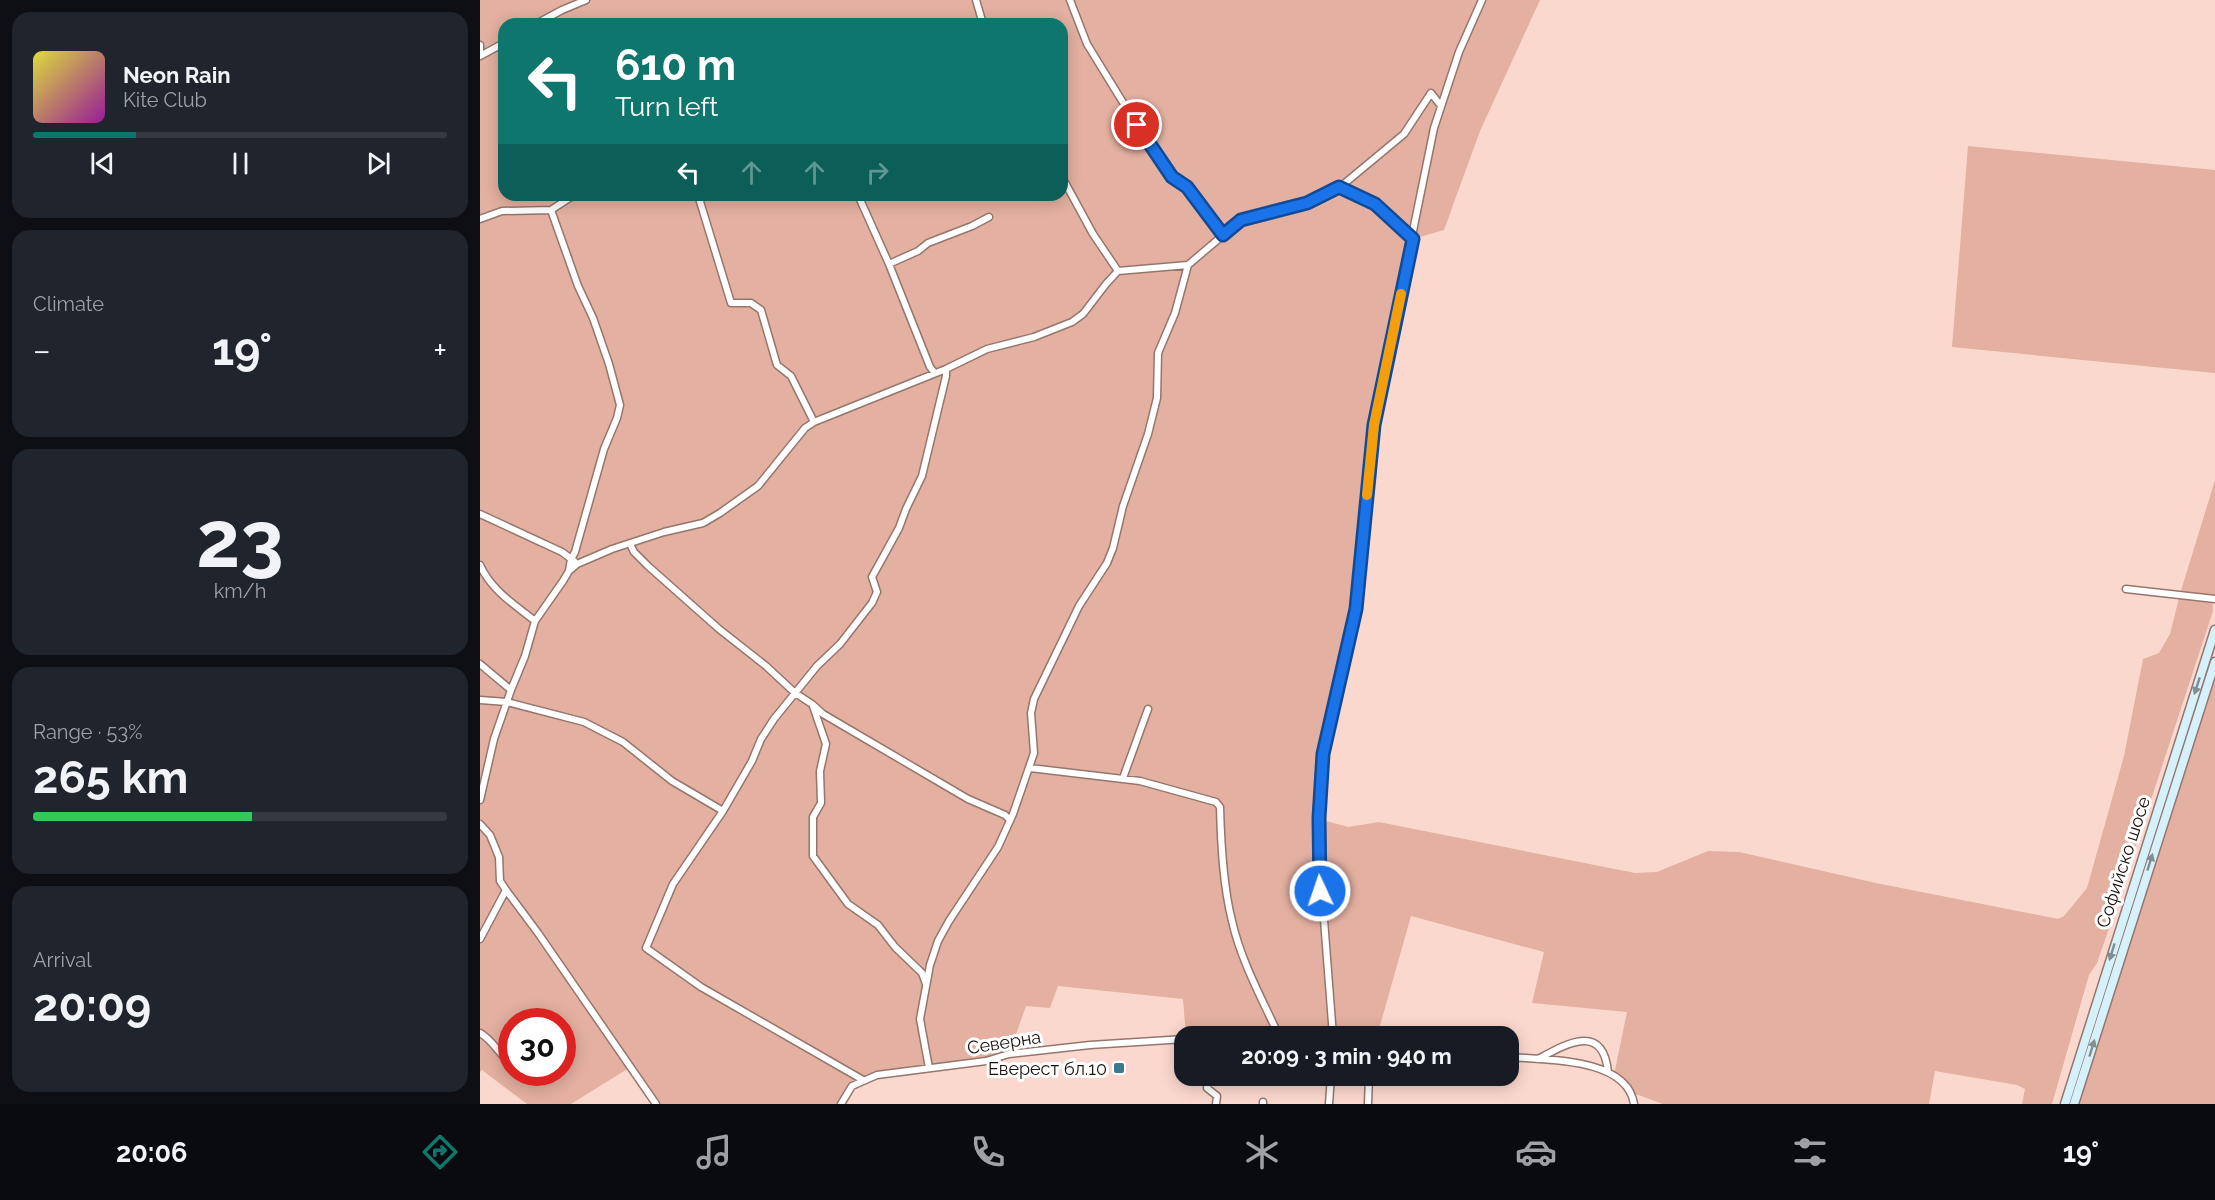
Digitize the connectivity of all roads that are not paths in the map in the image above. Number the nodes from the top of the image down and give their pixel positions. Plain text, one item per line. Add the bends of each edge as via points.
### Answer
1 (586, 0) edge
2 (976, 0) edge
3 (1070, 0) edge
4 (1482, 0) edge
5 (548, 18) edge
6 (981, 18) edge
7 (480, 45) edge
8 (498, 46) edge
9 (480, 55) edge
10 (1441, 106) junction
11 (1342, 185) junction
12 (1068, 188) edge
13 (565, 201) edge
14 (700, 201) edge
15 (861, 201) edge
16 (551, 210) junction
17 (988, 217) dead end
18 (480, 219) edge
19 (1223, 235) junction
20 (1413, 239) junction
21 (889, 264) junction
22 (1188, 265) junction
23 (1118, 271) junction
24 (946, 369) junction
25 (934, 372) junction
26 (814, 422) junction
27 (480, 514) edge
28 (630, 544) junction
29 (571, 559) junction
30 (577, 564) junction
31 (480, 565) edge
32 (569, 571) junction
33 (2126, 589) dead end
34 (2215, 598) edge
35 (535, 621) junction
36 (2215, 630) edge
37 (2215, 662) edge
38 (480, 664) edge
39 (511, 690) junction
40 (795, 693) junction
41 (480, 700) edge
42 (507, 702) junction
43 (812, 704) junction
44 (1148, 709) dead end
45 (1030, 768) junction
46 (1123, 778) junction
47 (480, 800) edge
48 (723, 811) junction
49 (1010, 820) junction
50 (480, 824) edge
51 (506, 891) junction
52 (480, 939) edge
53 (926, 985) junction
54 (1275, 1026) edge
55 (1332, 1026) edge
56 (480, 1033) edge
57 (1174, 1041) edge
58 (498, 1051) edge
59 (1519, 1058) edge
60 (1538, 1059) junction
61 (929, 1068) junction
62 (1608, 1072) junction
63 (862, 1080) junction
64 (1208, 1086) edge
65 (1330, 1086) edge
66 (1369, 1086) edge
67 (656, 1104) edge
68 (841, 1104) edge
69 (1216, 1104) edge
70 (1329, 1104) edge
71 (1368, 1104) edge
72 (1634, 1104) edge
73 (2065, 1104) edge
74 (2074, 1104) edge

1 - 5 street
2 - 6 street
3 - 19 street via 1088,44 1152,148
4 - 10 street
7 - 9 street
8 - 9 street
10 - 11 street via 1431,93 1404,134
10 - 20 street
11 - 19 street via 1307,203 1241,220
11 - 20 street via 1375,204
12 - 23 street
13 - 16 street
14 - 26 street via 731,303 751,303 761,310 777,365 791,376
15 - 21 street
16 - 18 street via 502,211
16 - 29 street via 609,364 620,405
17 - 21 street
19 - 22 street
20 - 55 street via 1374,425 1356,609 1321,770 1319,855
21 - 25 street
22 - 23 street
22 - 45 street via 1175,313 1160,346 1157,398 1113,548 1079,606 1034,699 1034,753
23 - 24 street via 1072,322 987,349
24 - 25 street
24 - 40 street via 922,476 872,577 877,592 872,603
25 - 26 street
26 - 28 street via 758,486 720,513 703,523
27 - 29 street
28 - 30 street
28 - 40 street via 648,566
29 - 30 street
29 - 32 street
30 - 32 street
31 - 35 street via 496,589
32 - 35 street
33 - 34 street
35 - 39 street
36 -> 73 main road, Софийско шосе
74 -> 37 main road, Софийско шосе
38 - 39 street
39 - 42 street
40 - 43 street
40 - 48 street via 761,739
41 - 42 street
42 - 47 street
42 - 48 street via 584,722 623,742 672,781
43 - 49 street via 940,783
43 - 53 street via 826,744 820,771 820,802 813,817 813,856 848,904 878,926 922,972
44 - 46 street
45 - 46 street
45 - 49 street
46 - 54 street via 1186,792 1220,807 1231,921
48 - 63 street via 673,884 646,948 701,987
49 - 53 street via 998,847 938,941
50 - 51 street via 490,835 499,857 500,881
51 - 52 street
51 - 67 street
53 - 61 street via 920,1019
56 - 58 street
57 - 61 street, Северна via 1089,1045
59 - 60 street
60 - 62 street
60 - 62 street via 1568,1043 1593,1042 1602,1050
61 - 63 street, Северна
62 - 72 street via 1624,1082
63 - 68 street via 852,1086
64 - 69 street via 1217,1096
65 - 70 street
66 - 71 street

